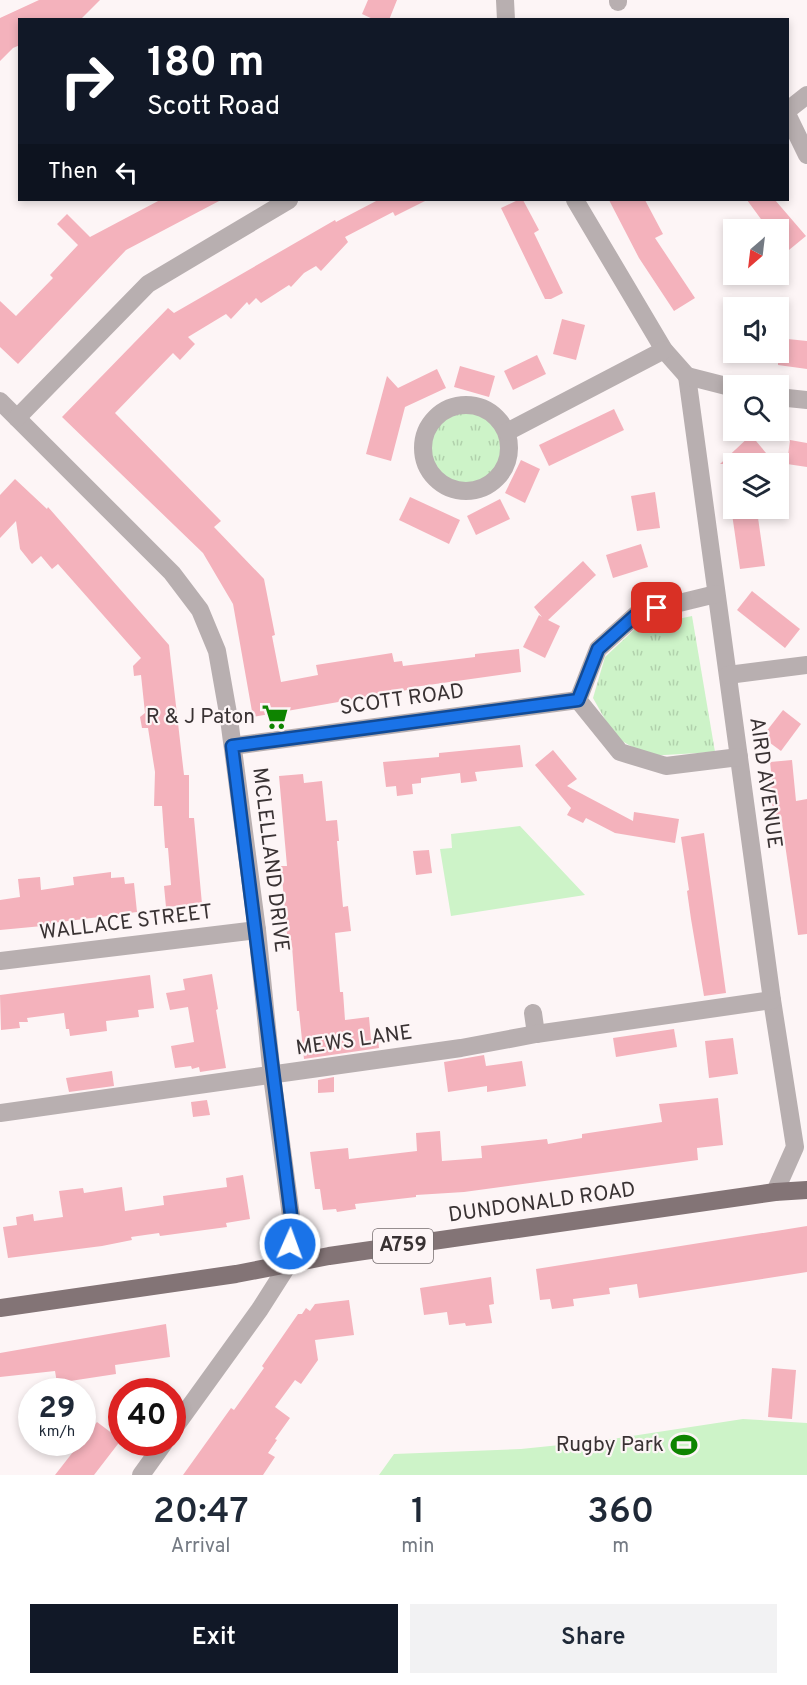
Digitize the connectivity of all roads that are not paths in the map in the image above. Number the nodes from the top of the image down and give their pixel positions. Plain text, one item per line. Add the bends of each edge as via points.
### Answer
1 (505, 0) edge
2 (506, 18) edge
3 (807, 95) edge
4 (789, 109) edge
5 (789, 118) edge
6 (807, 155) edge
7 (287, 201) edge
8 (576, 201) edge
9 (664, 351) junction
10 (687, 376) junction
11 (723, 385) edge
12 (789, 398) edge
13 (807, 400) edge
14 (6, 410) edge
15 (507, 432) junction
16 (716, 594) junction
17 (807, 665) edge
18 (728, 675) junction
19 (578, 700) junction
20 (232, 746) junction
21 (739, 757) junction
22 (257, 930) junction
23 (0, 961) edge
24 (772, 1000) junction
25 (533, 1013) dead end
26 (536, 1034) junction
27 (272, 1076) junction
28 (0, 1113) edge
29 (803, 1150) edge
30 (807, 1190) edge
31 (775, 1192) junction
32 (288, 1265) junction
33 (0, 1308) edge
34 (186, 1412) edge
35 (155, 1456) edge
36 (141, 1475) edge

1 - 2 street
3 - 4 street
5 - 6 street
7 - 14 street via 148,284
8 - 9 street
9 - 10 street
9 - 15 street
10 - 11 street
10 - 16 street, AIRD AVENUE
12 - 13 street
14 - 20 street, MCLELLAND DRIVE via 172,573 200,610 216,651
15 - 15 street via 498,418 483,408 467,404 448,408 426,430 422,448 428,470 442,485 459,492 475,492 490,486 502,475 509,460
16 - 18 street, AIRD AVENUE
16 - 19 street via 638,613 598,649
17 - 18 street
18 - 21 street, AIRD AVENUE
19 - 20 street, SCOTT ROAD
19 - 21 street via 620,752 666,766
20 - 22 street, MCLELLAND DRIVE
21 - 24 street, AIRD AVENUE
22 - 23 street, WALLACE STREET
22 - 27 street, MCLELLAND DRIVE
24 - 26 street, MEWS LANE
24 - 29 street, AIRD AVENUE
25 - 26 street
26 - 27 street, MEWS LANE
27 - 28 street, MEWS LANE
27 - 32 street, MCLELLAND DRIVE via 292,1223
29 - 31 street, AIRD AVENUE
30 - 31 main road, DUNDONALD ROAD / A759
31 - 32 main road, DUNDONALD ROAD / A759
32 - 33 main road, DUNDONALD ROAD / A759
32 - 34 street
35 - 36 street

